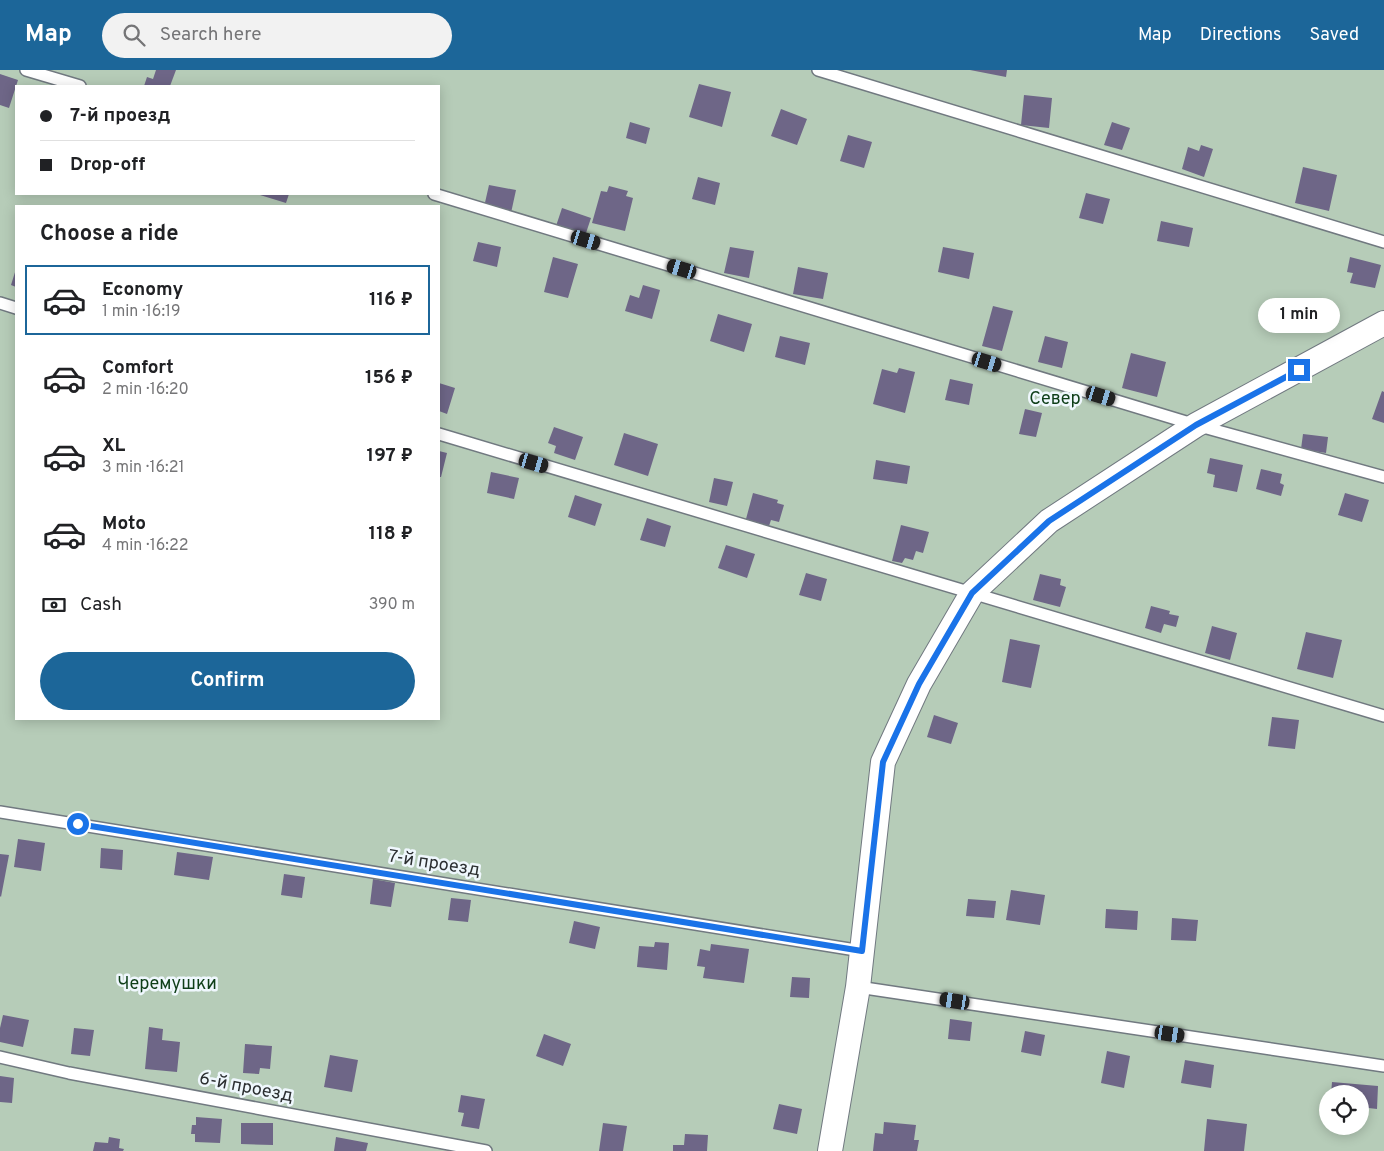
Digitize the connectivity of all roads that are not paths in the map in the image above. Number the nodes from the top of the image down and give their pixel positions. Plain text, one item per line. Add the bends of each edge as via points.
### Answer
1 (26, 70) edge
2 (818, 70) edge
3 (77, 85) edge
4 (437, 195) edge
5 (1384, 242) edge
6 (0, 304) edge
7 (15, 308) edge
8 (1384, 323) edge
9 (1196, 425) junction
10 (440, 434) edge
11 (1384, 477) edge
12 (972, 593) junction
13 (1384, 716) edge
14 (0, 812) edge
15 (862, 951) junction
16 (858, 986) junction
17 (0, 1057) edge
18 (1384, 1066) edge
19 (486, 1151) edge
20 (830, 1151) edge

1 - 3 lane
2 - 5 lane
4 - 9 lane
6 - 7 lane
8 - 9 street
9 - 11 lane
9 - 12 street via 1049,521
10 - 12 lane
12 - 13 lane
12 - 15 street via 919,684 883,762
14 - 15 lane, 7-й проезд
15 - 16 street
16 - 18 lane
16 - 20 street
17 - 19 lane, 6-й проезд via 69,1073

